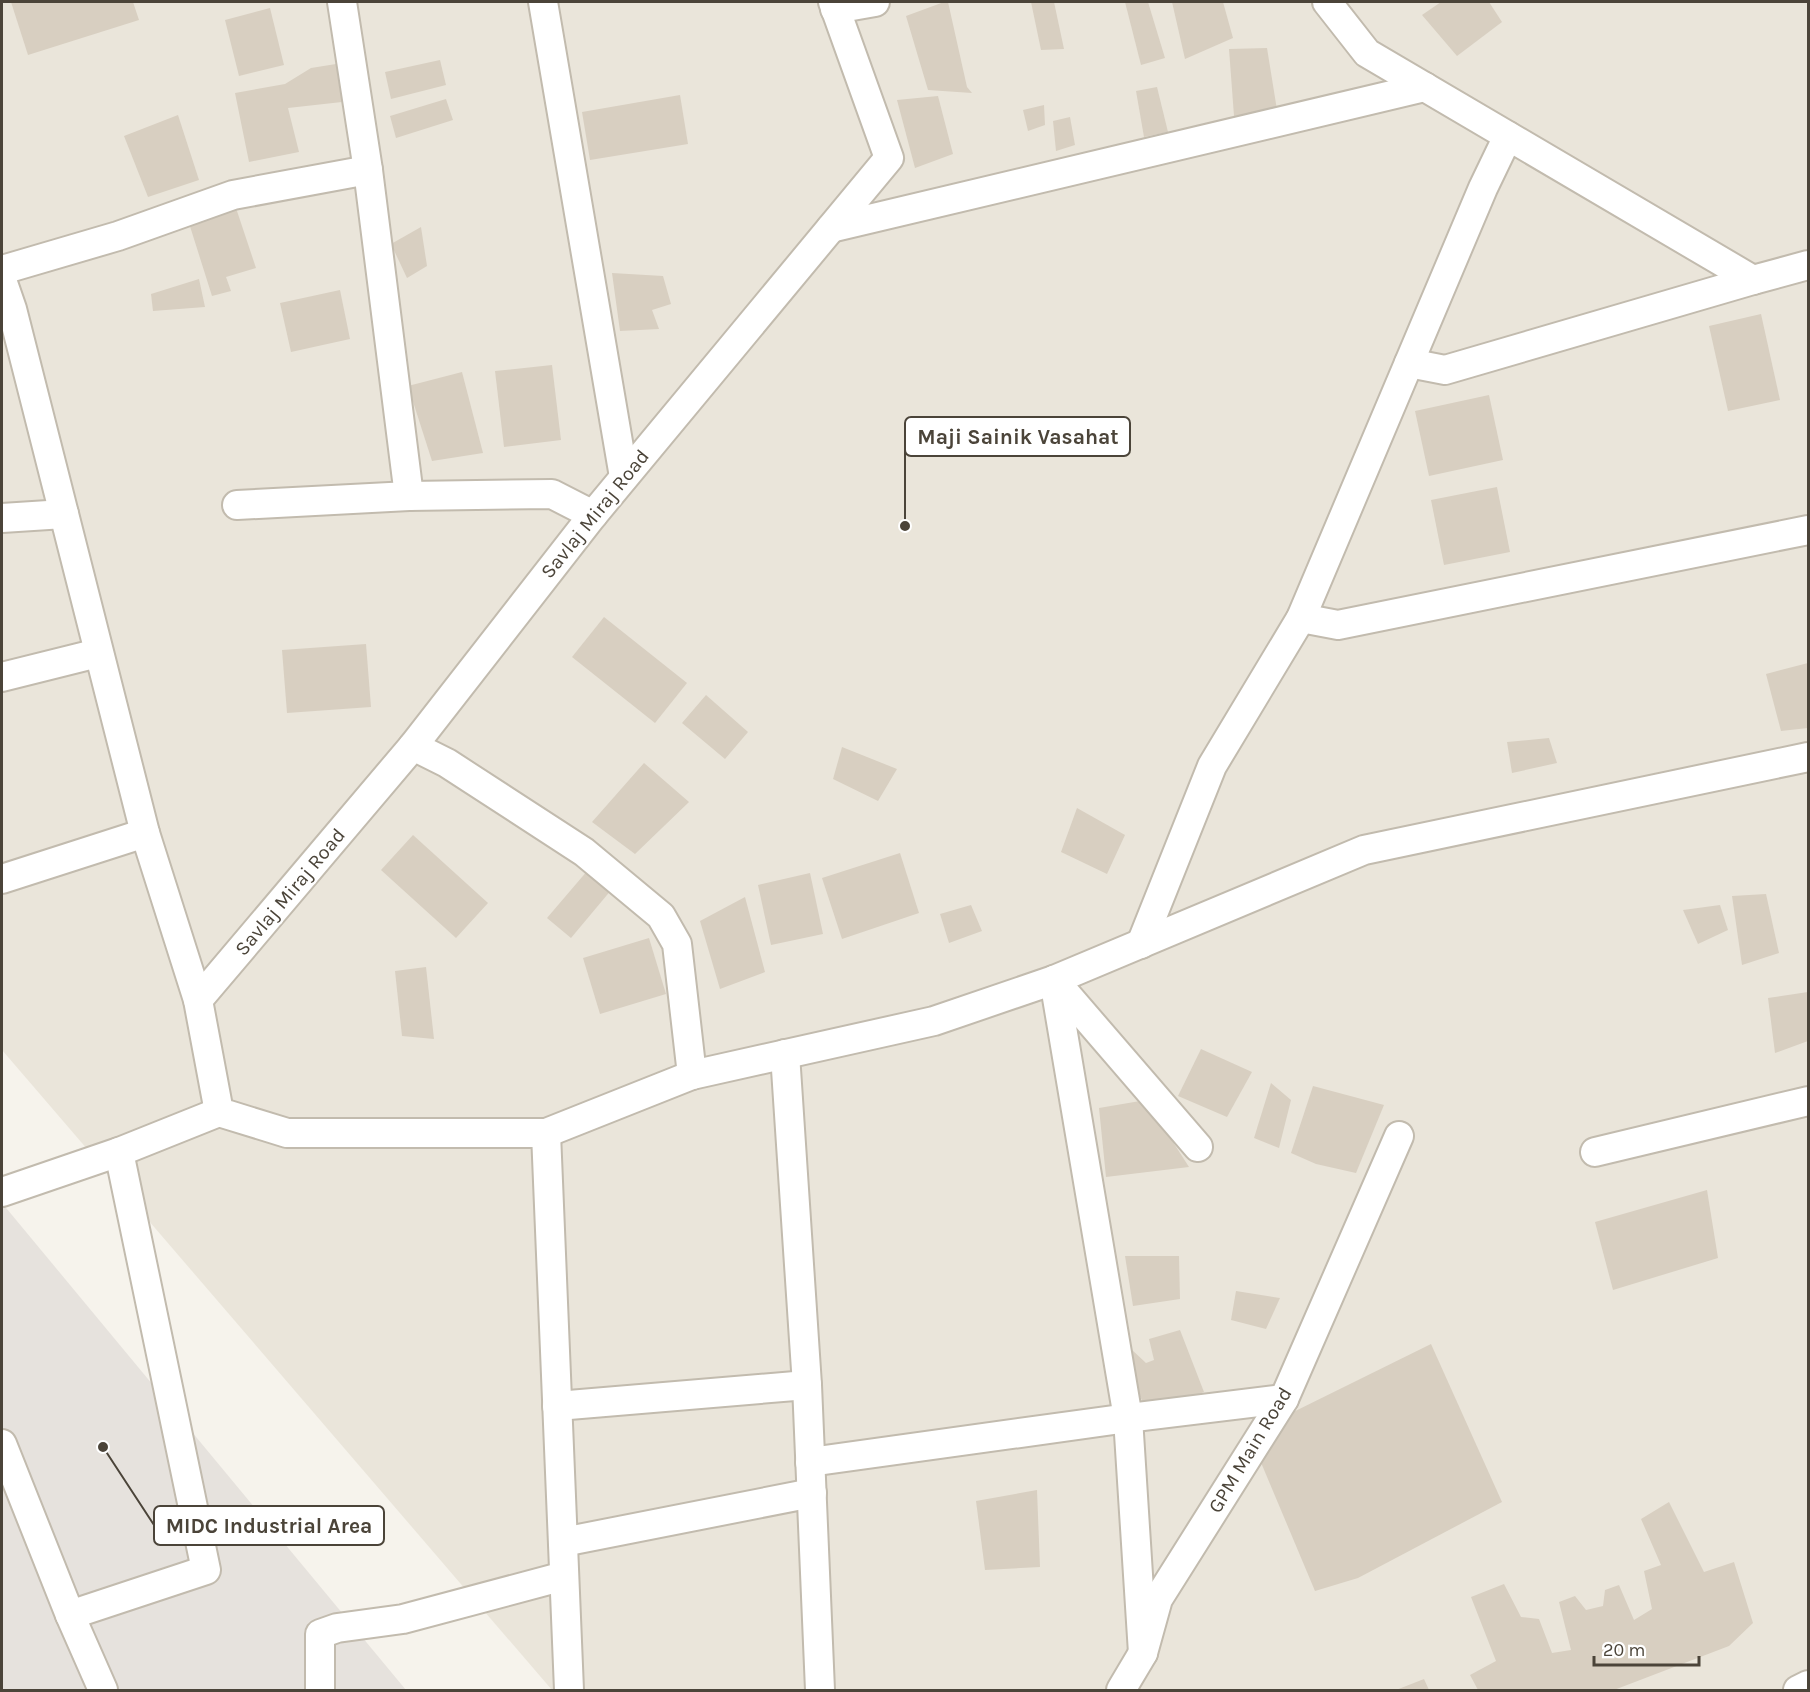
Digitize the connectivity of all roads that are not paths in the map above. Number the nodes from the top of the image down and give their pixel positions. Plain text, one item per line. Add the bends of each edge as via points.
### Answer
1 (342, 2) edge
2 (543, 2) edge
3 (875, 2) edge
4 (1327, 2) edge
5 (834, 5) edge
6 (1425, 87) junction
7 (1508, 136) junction
8 (368, 170) junction
9 (831, 228) junction
10 (1809, 265) edge
11 (2, 270) edge
12 (2, 280) edge
13 (1753, 280) junction
14 (1409, 363) junction
15 (624, 477) junction
16 (409, 496) junction
17 (237, 505) dead end
18 (64, 514) junction
19 (593, 515) junction
20 (2, 518) edge
21 (1809, 530) edge
22 (1301, 618) junction
23 (99, 653) junction
24 (2, 677) edge
25 (413, 746) junction
26 (1809, 757) edge
27 (145, 833) junction
28 (2, 879) edge
29 (1142, 944) junction
30 (1054, 980) junction
31 (198, 1000) junction
32 (785, 1054) junction
33 (692, 1075) junction
34 (1809, 1101) edge
35 (219, 1112) junction
36 (546, 1133) junction
37 (1399, 1136) dead end
38 (1198, 1147) dead end
39 (119, 1152) junction
40 (1595, 1152) dead end
41 (2, 1192) edge
42 (807, 1384) junction
43 (1284, 1399) junction
44 (557, 1406) junction
45 (1128, 1418) junction
46 (2, 1444) edge
47 (810, 1462) junction
48 (812, 1493) junction
49 (562, 1542) junction
50 (564, 1576) junction
51 (70, 1615) junction
52 (1143, 1653) junction
53 (1809, 1685) edge
54 (103, 1690) edge
55 (320, 1690) edge
56 (569, 1690) edge
57 (820, 1690) edge
58 (1121, 1690) edge
59 (1798, 1690) edge

1 - 8 street
2 - 15 street
3 - 5 street
4 - 6 street via 1366,53
5 - 9 street, Savlaj Miraj Road via 889,158
6 - 7 street
6 - 9 street
7 - 13 street
7 - 14 street
8 - 11 street via 233,195 118,236
8 - 16 street
9 - 15 street, Savlaj Miraj Road
10 - 13 street
12 - 18 street
13 - 14 street via 1445,370
14 - 22 street
15 - 19 street, Savlaj Miraj Road
16 - 17 street
16 - 19 street via 552,494
18 - 20 street
18 - 23 street
19 - 25 street, Savlaj Miraj Road
21 - 22 street via 1338,625
22 - 29 street via 1212,766
23 - 24 street
23 - 27 street
25 - 31 street, Savlaj Miraj Road
25 - 33 street via 584,852 661,916 677,944
26 - 29 street via 1364,850
27 - 28 street
27 - 31 street
29 - 30 street
30 - 32 street via 934,1021
30 - 38 street
30 - 45 street
31 - 35 street
32 - 33 street
32 - 42 street
33 - 36 street
34 - 40 street
35 - 36 street via 287,1133
35 - 39 street
36 - 44 street
37 - 43 street, GPM Main Road
39 - 41 street
39 - 51 street via 206,1570
42 - 44 street
42 - 47 street
43 - 45 street
43 - 52 street, GPM Main Road via 1158,1599
44 - 49 street
45 - 47 street
45 - 52 street
46 - 51 street
47 - 48 street
48 - 49 street
48 - 57 street
49 - 50 street
50 - 55 street via 403,1619 320,1634
50 - 56 street
51 - 54 street
52 - 58 street, GPM Main Road
53 - 59 street

